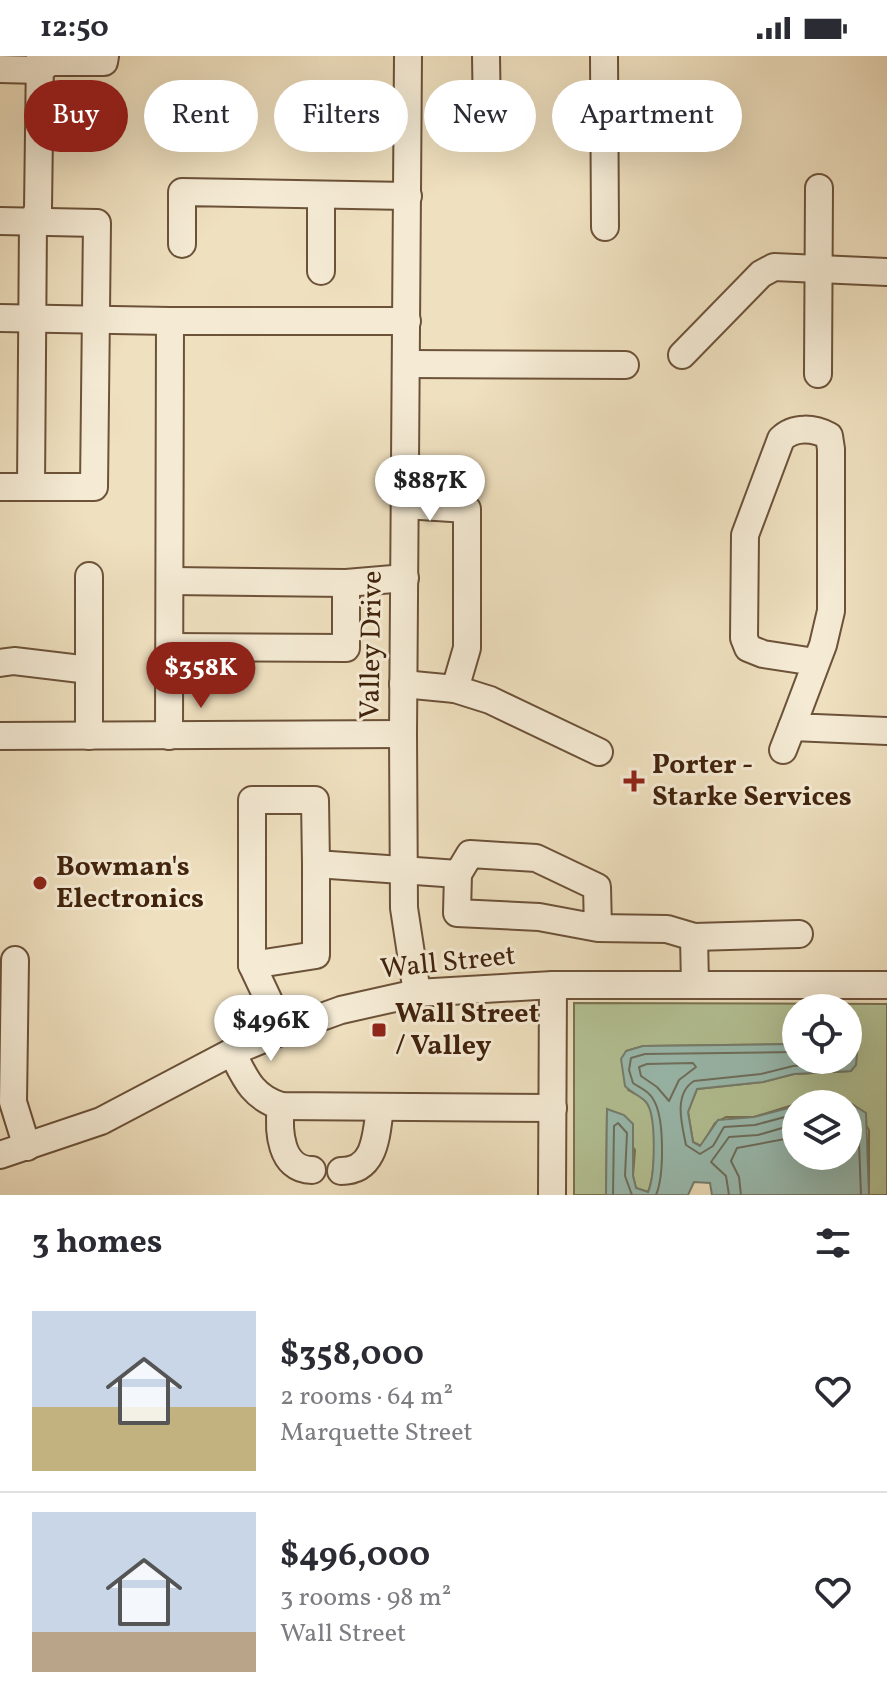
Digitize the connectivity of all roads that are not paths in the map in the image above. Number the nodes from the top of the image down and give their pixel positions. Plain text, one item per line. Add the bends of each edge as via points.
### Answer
1 (105, 56) edge
2 (408, 56) edge
3 (486, 56) edge
4 (604, 56) edge
5 (40, 63) edge
6 (0, 69) edge
7 (486, 80) edge
8 (819, 188) dead end
9 (321, 195) junction
10 (408, 196) junction
11 (0, 221) edge
12 (33, 222) junction
13 (605, 227) dead end
14 (182, 244) dead end
15 (819, 268) junction
16 (321, 271) dead end
17 (887, 272) edge
18 (0, 318) edge
19 (32, 319) junction
20 (95, 320) junction
21 (170, 321) junction
22 (407, 321) junction
23 (682, 355) dead end
24 (407, 364) junction
25 (625, 365) dead end
26 (818, 374) dead end
27 (0, 487) edge
28 (31, 487) junction
29 (405, 505) junction
30 (89, 576) dead end
31 (405, 578) junction
32 (171, 581) junction
33 (346, 583) junction
34 (170, 647) junction
35 (815, 662) junction
36 (0, 663) edge
37 (89, 670) junction
38 (403, 684) junction
39 (455, 689) junction
40 (887, 731) edge
41 (403, 734) junction
42 (0, 736) edge
43 (89, 736) junction
44 (169, 736) junction
45 (599, 752) dead end
46 (316, 864) junction
47 (404, 872) junction
48 (458, 874) junction
49 (598, 928) junction
50 (799, 934) dead end
51 (694, 937) junction
52 (15, 960) dead end
53 (252, 965) junction
54 (553, 985) junction
55 (695, 985) junction
56 (887, 985) edge
57 (417, 993) junction
58 (283, 1031) junction
59 (232, 1052) junction
60 (281, 1106) junction
61 (380, 1108) junction
62 (553, 1108) junction
63 (27, 1147) junction
64 (0, 1155) edge
65 (312, 1170) dead end
66 (341, 1171) dead end
67 (552, 1195) edge

1 - 5 street via 104,62
2 - 10 street, Valley Drive
3 - 7 street
4 - 13 street
5 - 6 street
5 - 12 street via 38,209
8 - 15 street
9 - 10 street
9 - 14 street via 182,192
9 - 16 street
10 - 22 street, Valley Drive
11 - 12 street
12 - 19 street
12 - 20 street via 97,223
15 - 17 street
15 - 23 street via 774,267 761,274
15 - 26 street
18 - 19 street
19 - 20 street
19 - 28 street
20 - 21 street
20 - 28 street via 94,487
21 - 22 street
21 - 32 street
22 - 24 street, Valley Drive
24 - 25 street
24 - 29 street, Valley Drive
27 - 28 street
29 - 31 street, Valley Drive
29 - 39 street via 467,509 467,648
30 - 37 street
31 - 33 street
31 - 38 street, Valley Drive
32 - 33 street
32 - 34 street
33 - 34 street via 346,648
34 - 44 street
35 - 35 street via 831,611 831,449 829,436 801,430 781,439 745,535 744,638 748,648 763,654
35 - 40 street via 788,739
36 - 37 street
37 - 43 street
38 - 39 street
38 - 41 street, Valley Drive
39 - 45 street
41 - 44 street
41 - 47 street, Valley Drive
42 - 43 street
43 - 44 street
46 - 47 street
46 - 53 street via 316,955
46 - 53 street via 315,800 252,800
47 - 48 street
47 - 57 street, Valley Drive
48 - 49 street via 457,913 539,917
48 - 49 street via 470,854 536,858 597,887
49 - 51 street via 667,929
50 - 51 street
51 - 55 street
52 - 63 street via 13,1102
53 - 58 street
54 - 55 street, Wall Street
54 - 57 street, Wall Street
54 - 62 street
55 - 56 street, Wall Street
57 - 58 street, Wall Street via 341,1010
58 - 59 street, Wall Street
59 - 60 street via 249,1088
59 - 63 street, Wall Street via 101,1121
60 - 61 street
60 - 65 street via 282,1143 290,1161 301,1170
61 - 62 street
61 - 66 street via 371,1155 362,1165
62 - 67 street
63 - 64 street, Wall Street

